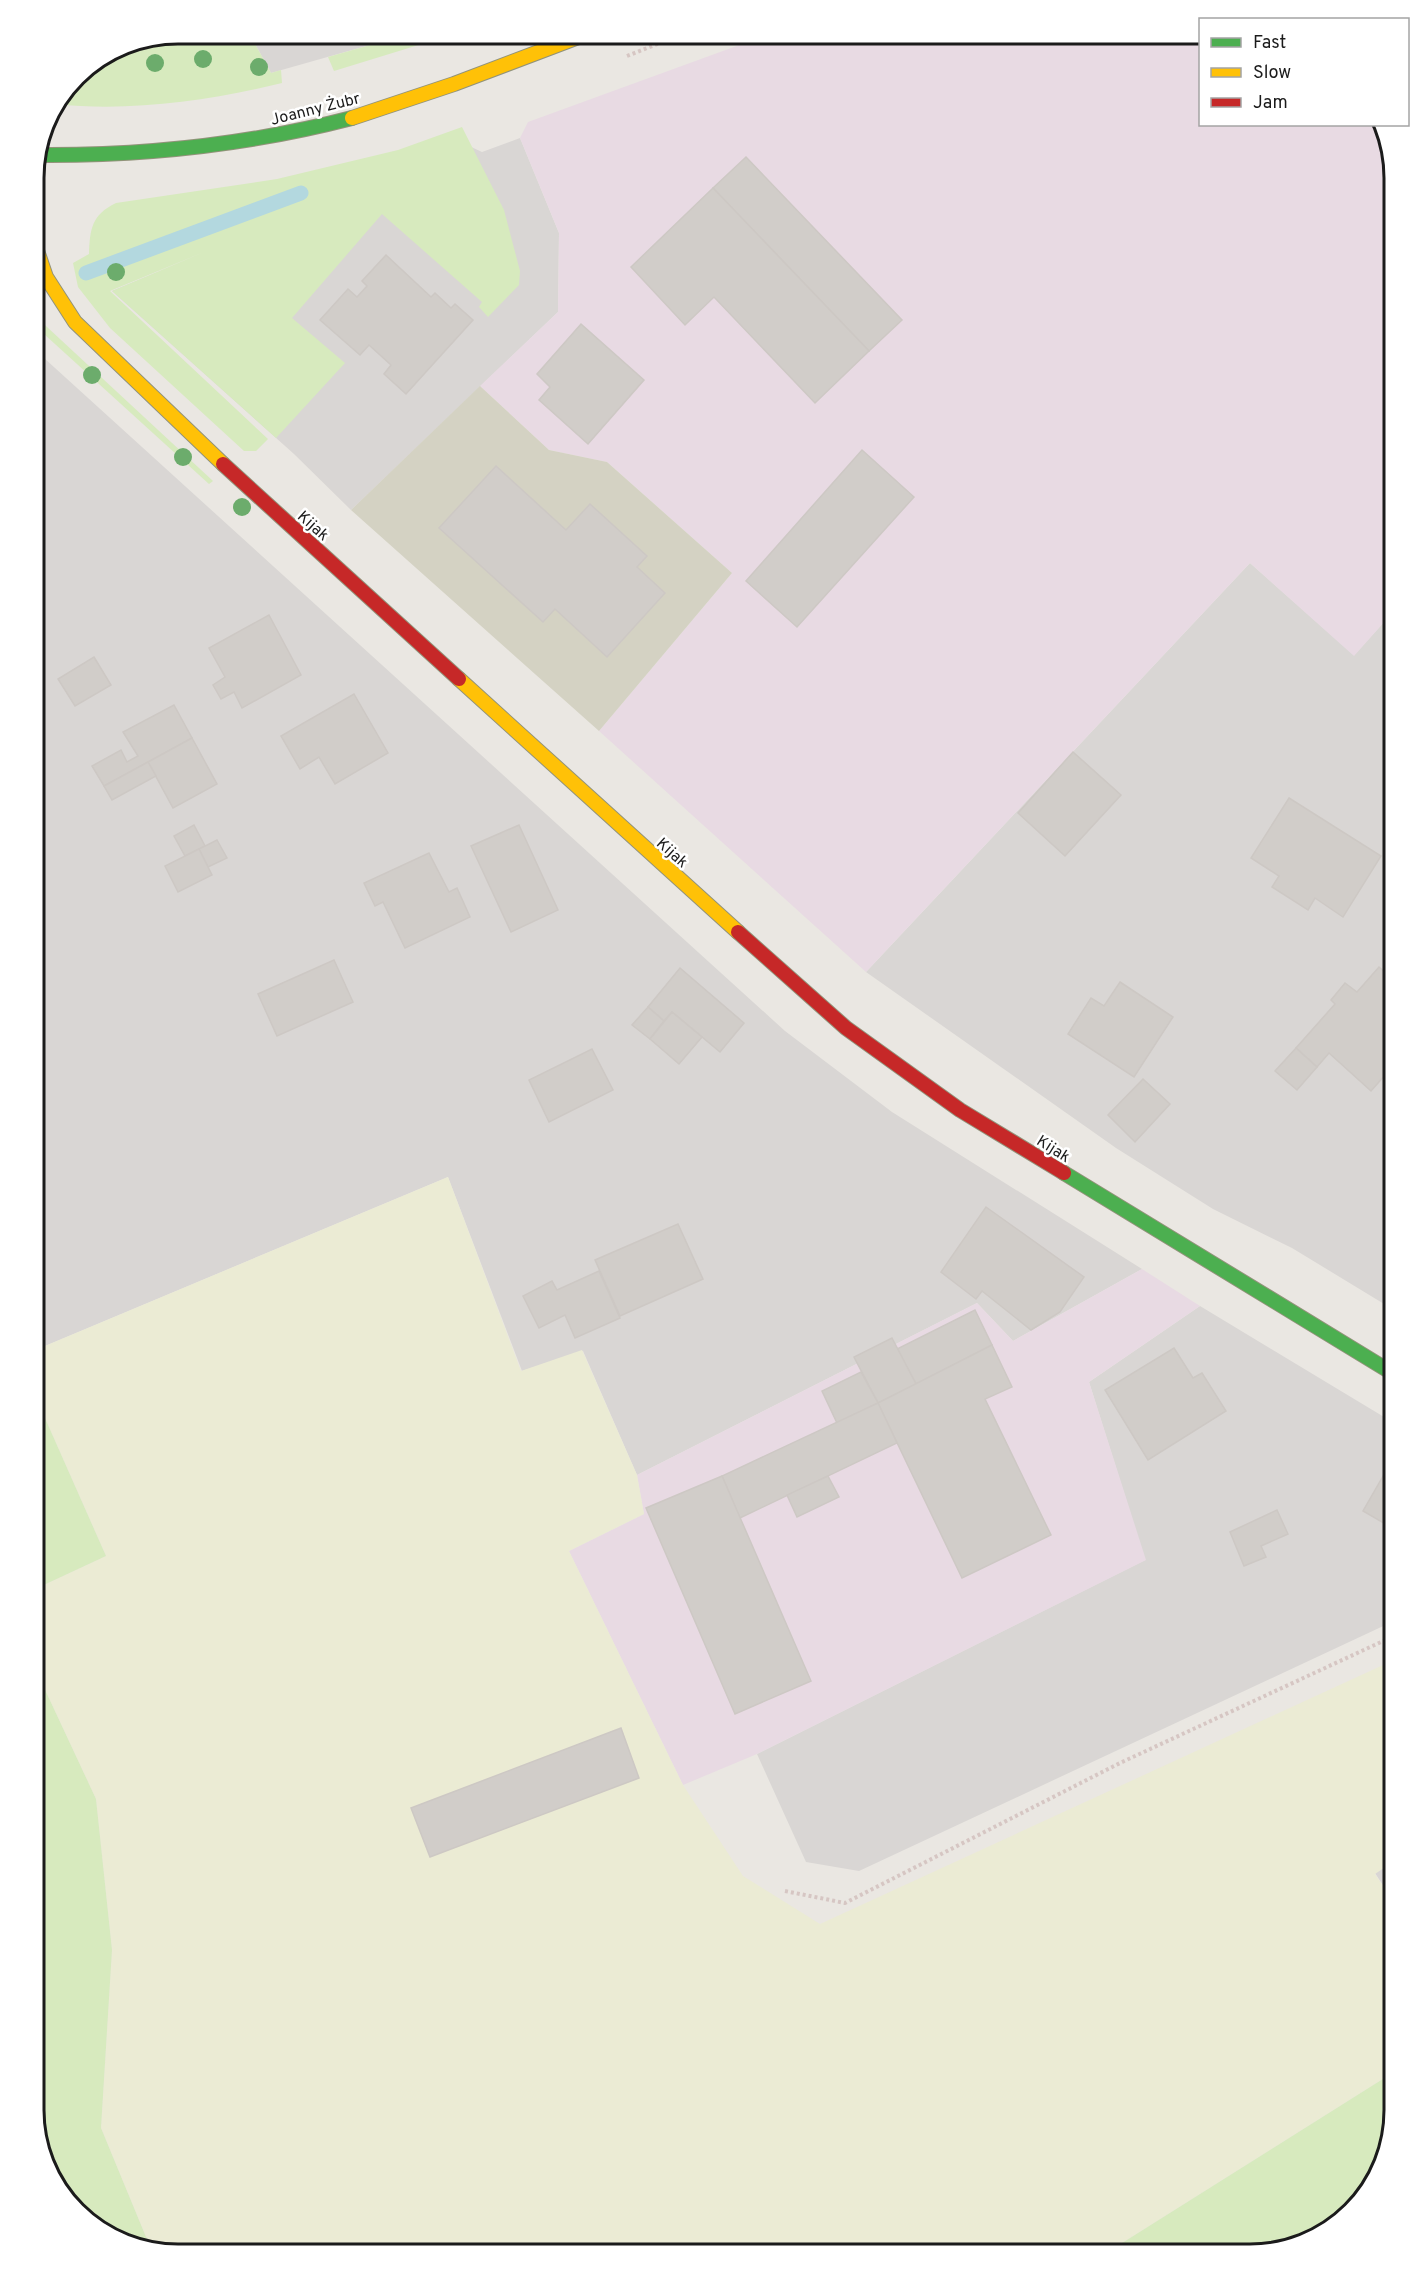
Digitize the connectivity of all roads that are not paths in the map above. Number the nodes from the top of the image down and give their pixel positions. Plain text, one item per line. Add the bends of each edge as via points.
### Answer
1 (559, 44) edge
2 (46, 155) edge
3 (44, 274) edge
4 (1384, 1368) edge

1 - 2 street, Joanny Żubr via 318,127 166,152
3 - 4 street, Kijak via 67,314 84,333 272,510 846,1028 960,1110

